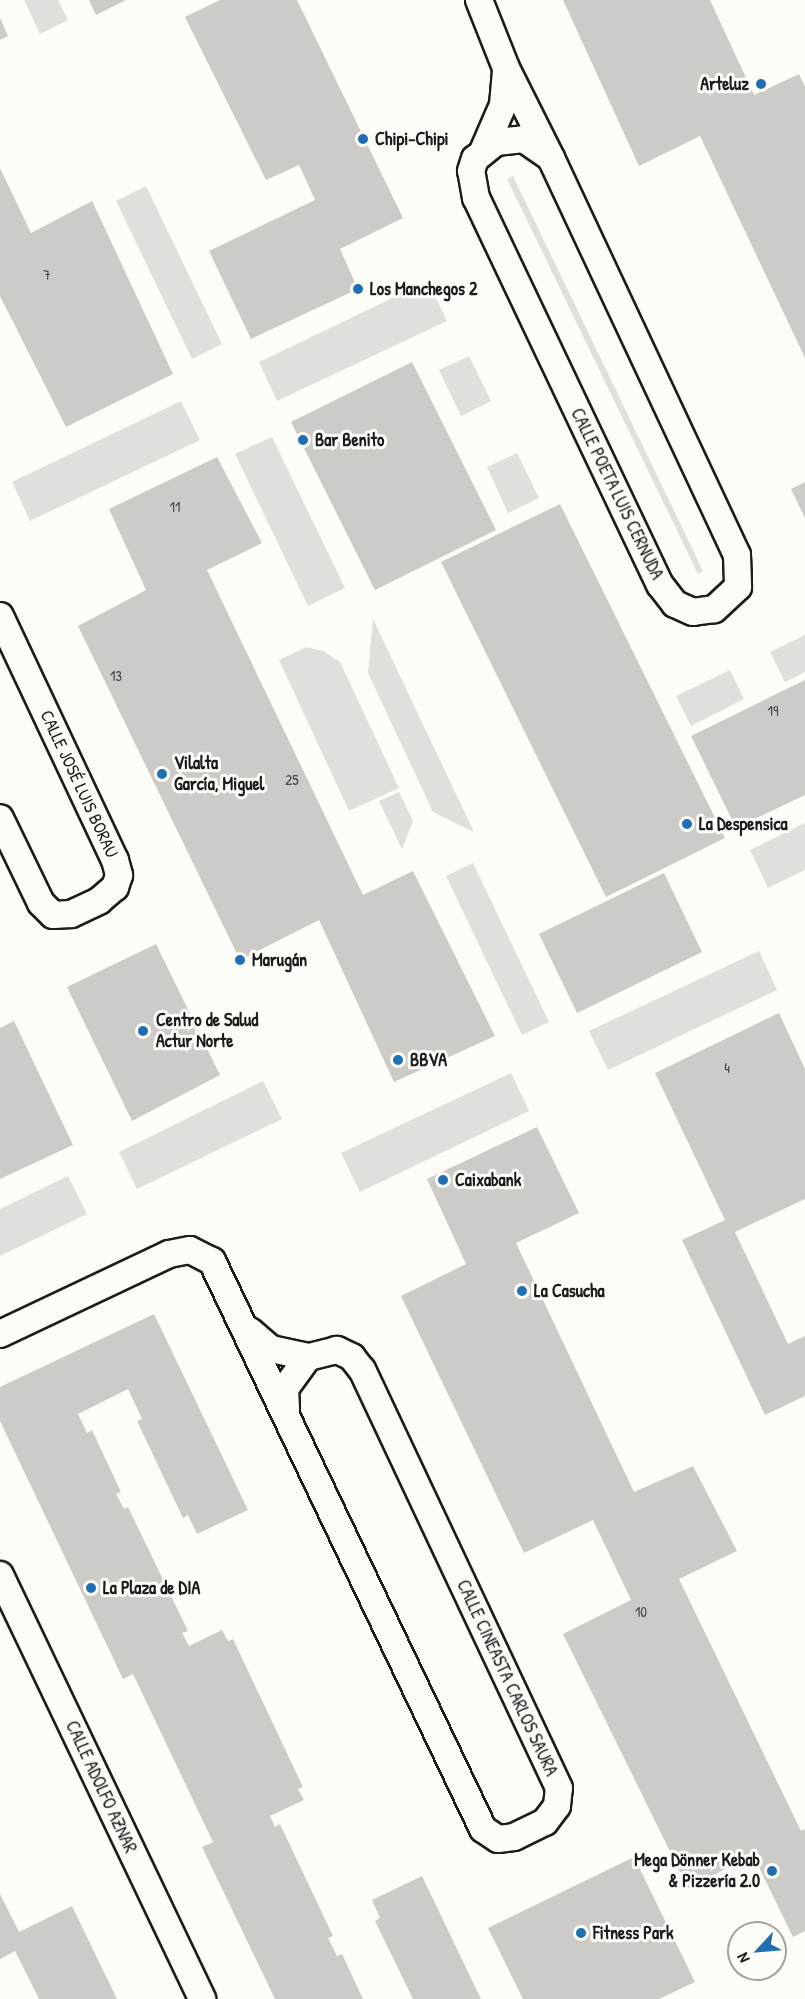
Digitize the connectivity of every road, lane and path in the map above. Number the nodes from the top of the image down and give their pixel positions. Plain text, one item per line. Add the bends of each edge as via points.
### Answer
1 (479, 0) edge
2 (506, 68) junction
3 (484, 149) junction
4 (550, 158) junction
5 (0, 616) edge
6 (0, 818) edge
7 (244, 1324) junction
8 (0, 1334) edge
9 (308, 1357) junction
10 (286, 1410) junction
11 (0, 1575) edge
12 (202, 1999) edge

1 - 2 street, CALLE POETA LUIS CERNUDA
2 - 3 street, CALLE POETA LUIS CERNUDA via 503,105
2 - 4 street, CALLE POETA LUIS CERNUDA
3 - 4 street, CALLE POETA LUIS CERNUDA via 506,139 524,139
3 - 4 street, CALLE POETA LUIS CERNUDA via 471,171 476,198 660,585 675,604 693,612 714,609 738,586 737,555
5 - 6 street, CALLE JOSÉ LUIS BORAU via 115,860 119,875 115,887 99,901 71,914 53,915 41,903
7 - 8 street, CALLE CINEASTA CARLOS SAURA via 212,1261 190,1250 169,1254
7 - 9 street, CALLE CINEASTA CARLOS SAURA via 271,1349
7 - 10 street, CALLE CINEASTA CARLOS SAURA
9 - 10 street via 285,1389
9 - 10 street, CALLE CINEASTA CARLOS SAURA via 337,1350 352,1357 362,1370 559,1788 557,1806 545,1822 514,1838 498,1839 483,1829
11 - 12 street, CALLE ADOLFO AZNAR

